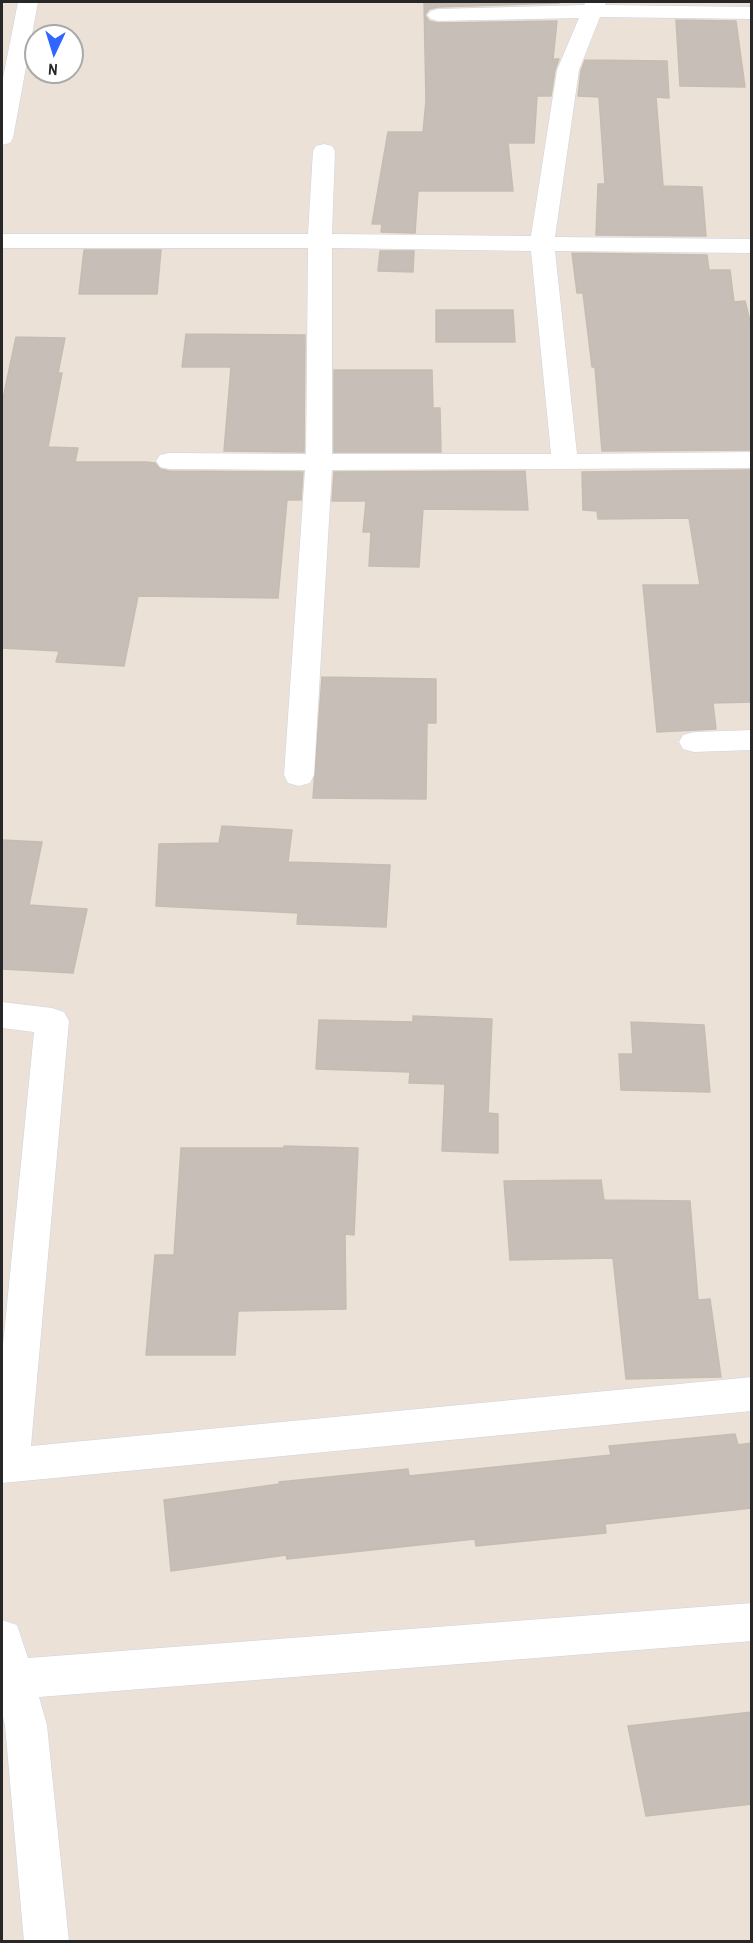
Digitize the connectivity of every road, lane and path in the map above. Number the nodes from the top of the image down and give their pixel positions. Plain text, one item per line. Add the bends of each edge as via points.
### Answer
1 (27, 2) edge
2 (594, 6) edge
3 (752, 13) edge
4 (438, 15) dead end
5 (2, 138) edge
6 (324, 151) dead end
7 (2, 241) edge
8 (320, 241) junction
9 (542, 244) junction
10 (752, 246) edge
11 (752, 460) edge
12 (169, 461) dead end
13 (320, 462) junction
14 (565, 462) junction
15 (752, 740) edge
16 (694, 742) dead end
17 (299, 775) dead end
18 (2, 1015) edge
19 (752, 1394) edge
20 (6, 1465) edge
21 (752, 1622) edge
22 (2, 1639) edge
23 (13, 1679) junction
24 (47, 1941) edge

1 - 5 street
2 - 3 street
2 - 4 street
2 - 9 street via 568,70
6 - 8 street
7 - 8 street
8 - 9 street
8 - 13 street
9 - 10 street
9 - 14 street
11 - 14 street
12 - 13 street
13 - 14 street
13 - 17 street
15 - 16 street
18 - 20 street via 52,1021
19 - 20 street
21 - 23 street
22 - 23 street
23 - 24 street via 26,1725

